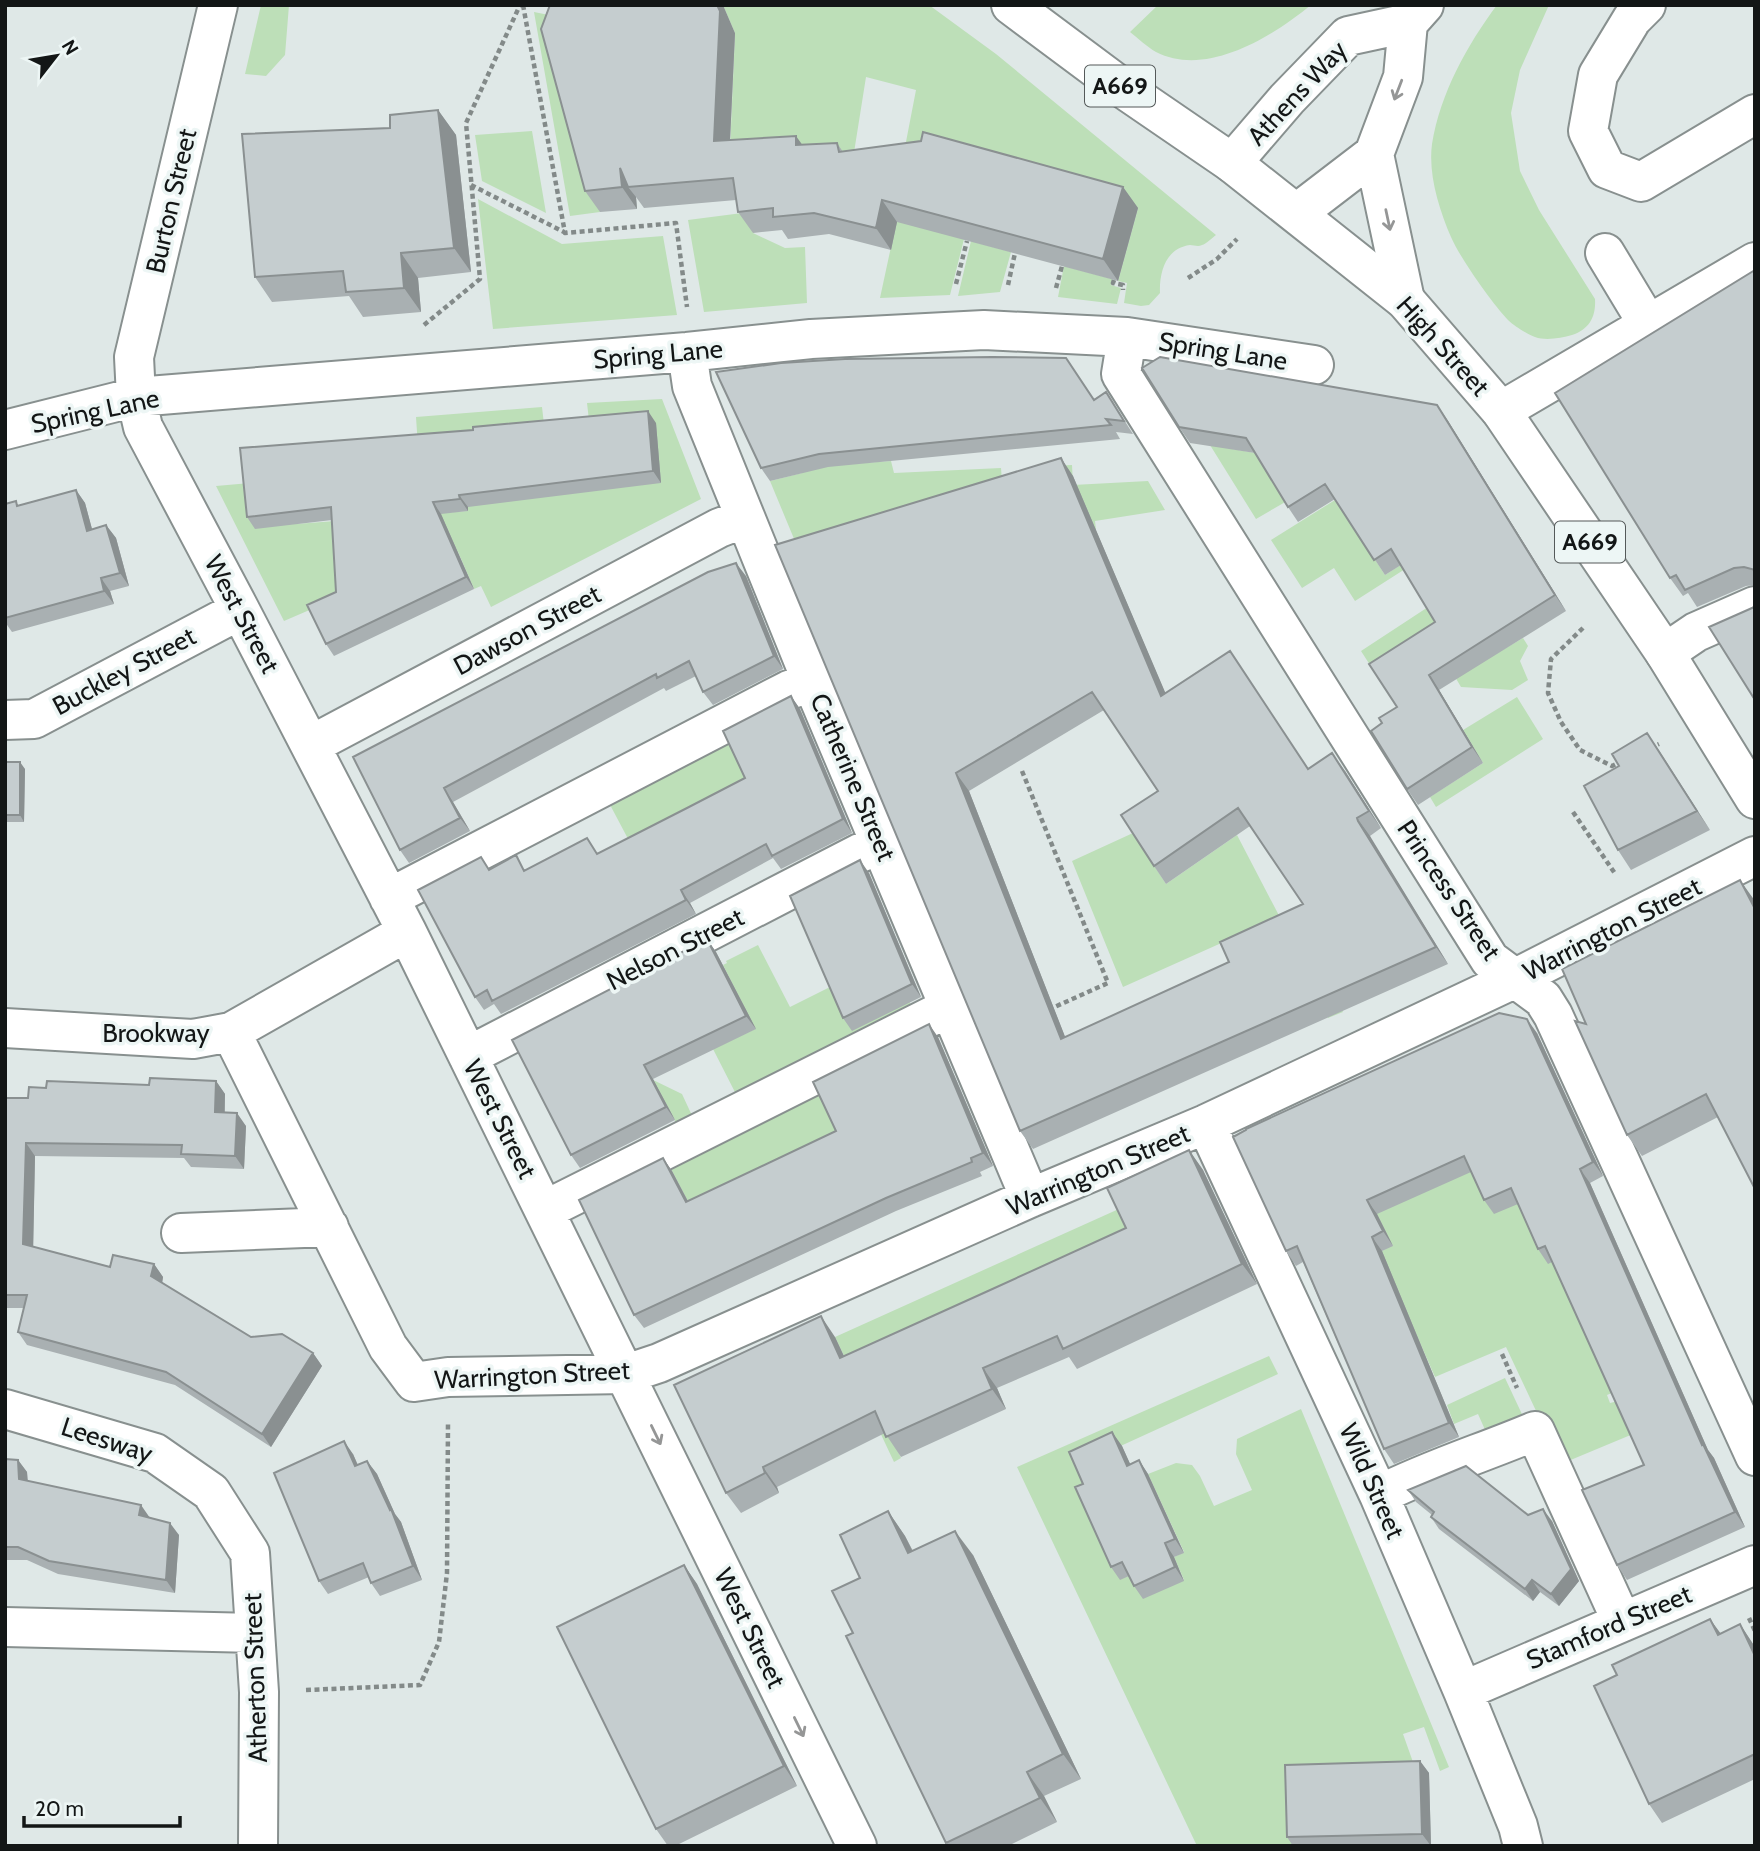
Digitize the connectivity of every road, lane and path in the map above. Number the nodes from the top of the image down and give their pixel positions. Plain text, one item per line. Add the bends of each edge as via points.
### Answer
1 (218, 5) edge
2 (522, 5) edge
3 (1011, 5) edge
4 (1646, 5) edge
5 (1416, 14) edge
6 (1755, 114) edge
7 (1374, 154) junction
8 (1232, 163) junction
9 (471, 185) junction
10 (1297, 213) junction
11 (565, 233) junction
12 (1237, 239) dead end
13 (967, 241) edge
14 (1015, 253) edge
15 (1605, 253) dead end
16 (1755, 261) edge
17 (1188, 278) dead end
18 (1114, 280) dead end
19 (1123, 285) dead end
20 (1008, 288) dead end
21 (954, 292) dead end
22 (1405, 300) junction
23 (688, 309) dead end
24 (412, 326) dead end
25 (1649, 326) junction
26 (1127, 337) junction
27 (687, 352) junction
28 (1314, 365) dead end
29 (136, 397) junction
30 (1501, 411) junction
31 (5, 430) edge
32 (745, 518) junction
33 (1755, 606) edge
34 (240, 610) junction
35 (1583, 628) dead end
36 (1665, 653) junction
37 (812, 682) junction
38 (5, 720) edge
39 (1659, 744) dead end
40 (311, 745) junction
41 (1647, 750) edge
42 (1623, 760) edge
43 (1022, 771) dead end
44 (1755, 799) edge
45 (1573, 813) dead end
46 (882, 844) junction
47 (1755, 856) edge
48 (1619, 880) edge
49 (390, 898) junction
50 (407, 932) junction
51 (1516, 978) junction
52 (950, 1007) junction
53 (1038, 1014) edge
54 (5, 1028) edge
55 (231, 1032) junction
56 (468, 1056) junction
57 (1206, 1124) junction
58 (1030, 1198) junction
59 (545, 1210) junction
60 (329, 1227) junction
61 (181, 1233) dead end
62 (626, 1374) junction
63 (431, 1380) junction
64 (5, 1409) edge
65 (1755, 1456) edge
66 (1379, 1495) junction
67 (250, 1553) joint
68 (1755, 1565) edge
69 (1622, 1622) junction
70 (5, 1627) edge
71 (255, 1633) junction
72 (1463, 1690) junction
73 (259, 1692) junction
74 (258, 1846) edge
75 (857, 1846) edge
76 (1523, 1846) edge

1 - 29 street, Burton Street via 134,357
2 - 9 path via 466,123
2 - 11 path
3 - 8 street, High Street / A669
4 - 6 street via 1632,19 1598,75 1588,131 1607,169 1641,183
5 -> 7 street, Athens Way via 1403,77
5 - 8 street, Athens Way via 1348,36
7 - 10 street
7 -> 22 street
8 - 10 street, High Street / A669
9 - 11 path
9 - 24 path via 480,279 425,325
10 - 22 street, High Street / A669
11 - 23 path via 676,223
12 - 17 path
13 - 21 path
14 - 20 path
15 - 25 street
16 - 25 street
18 - 19 path
22 - 30 street, High Street / A669
25 - 30 street
26 - 27 street, Spring Lane via 984,330 811,339
26 - 28 street, Spring Lane
26 - 51 street, Princess Street via 1121,374 1490,960
27 - 29 street, Spring Lane
27 - 32 street, Catherine Street via 692,386
29 - 31 street, Spring Lane
29 - 34 street, West Street via 143,427
30 - 36 street, High Street / A669
32 - 37 street, Catherine Street
32 - 40 street, Dawson Street
33 - 36 street via 1696,632
34 - 38 street, Buckley Street via 34,719
34 - 40 street, West Street
35 - 42 path via 1551,659 1548,692 1580,750 1612,766
36 - 44 street, High Street / A669
37 - 46 street, Catherine Street
37 - 49 street
39 - 41 path
40 - 49 street, West Street
43 - 53 path via 1108,983
45 - 48 path
46 - 52 street, Catherine Street
46 - 56 street, Nelson Street
47 - 51 street, Warrington Street
49 - 50 street, West Street
50 - 55 street, Brookway
50 - 56 street, West Street
51 - 57 street, Warrington Street
51 - 65 street, Princess Street via 1543,999 1553,1015
52 - 58 street, Catherine Street
52 - 59 street
54 - 55 street, Brookway via 193,1039
55 - 60 street
56 - 59 street, West Street
57 - 58 street, Warrington Street
57 - 66 street, Wild Street
58 - 62 street, Warrington Street
59 - 62 street, West Street
60 - 61 street
60 - 63 street via 388,1347
62 - 63 street, Warrington Street
62 -> 75 street, West Street
63 - 73 path via 447,1573 439,1642 420,1685
64 - 67 street, Leesway via 155,1453 211,1492
66 - 69 street via 1535,1431
66 - 72 street, Wild Street
67 - 71 street, Atherton Street
68 - 69 street, Stamford Street
69 - 72 street, Stamford Street
70 - 71 street
71 - 73 street, Atherton Street
72 - 76 street, Wild Street
73 - 74 street, Atherton Street

